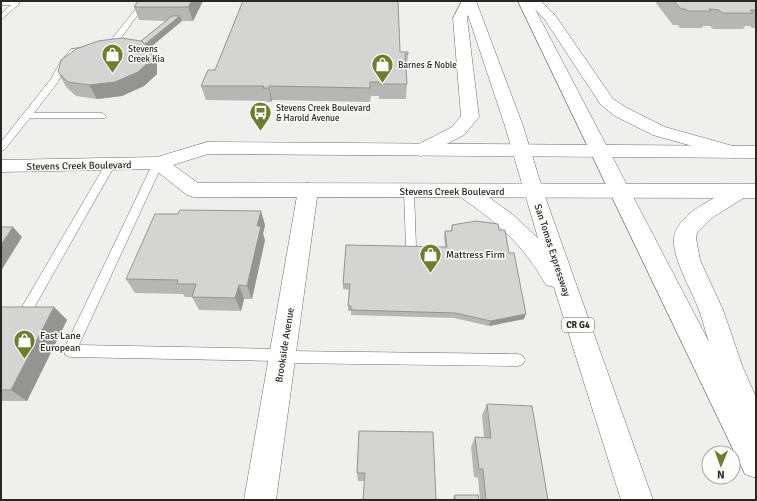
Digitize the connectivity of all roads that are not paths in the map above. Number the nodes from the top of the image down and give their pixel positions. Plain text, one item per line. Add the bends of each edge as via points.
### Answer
1 (159, 1) edge
2 (469, 1) edge
3 (524, 1) edge
4 (534, 1) edge
5 (1, 3) edge
6 (1, 18) edge
7 (28, 115) junction
8 (102, 116) dead end
9 (1, 148) edge
10 (421, 150) junction
11 (521, 150) junction
12 (600, 151) junction
13 (734, 152) junction
14 (756, 152) edge
15 (158, 163) junction
16 (110, 165) junction
17 (1, 166) edge
18 (308, 190) junction
19 (409, 191) junction
20 (466, 191) junction
21 (533, 191) junction
22 (620, 191) junction
23 (748, 191) edge
24 (411, 247) edge
25 (27, 309) edge
26 (573, 309) junction
27 (282, 356) junction
28 (518, 360) dead end
29 (756, 431) edge
30 (756, 463) edge
31 (260, 500) edge
32 (637, 500) edge

1 - 7 lane via 154,7 140,7 110,47 74,51
2 - 10 main road via 460,18 470,117 458,131
2 - 11 main road, San Tomas Expressway / CR G4
3 - 12 main road
4 - 13 main road via 550,18 607,102 659,131
5 - 6 lane via 16,3
7 - 8 lane
7 - 9 lane
10 - 11 main road, Stevens Creek Boulevard
10 - 15 main road, Stevens Creek Boulevard via 207,148
11 - 12 main road, Stevens Creek Boulevard
11 - 21 main road, San Tomas Expressway / CR G4
12 - 13 main road, Stevens Creek Boulevard
12 - 22 main road
13 - 14 main road, Stevens Creek Boulevard
15 - 16 main road, Stevens Creek Boulevard
15 - 18 main road, Stevens Creek Boulevard via 194,190
15 - 27 lane via 70,351
16 - 17 main road, Stevens Creek Boulevard
16 - 25 lane
18 - 19 main road, Stevens Creek Boulevard
18 - 27 main road, Brookside Avenue
19 - 20 main road, Stevens Creek Boulevard
19 - 24 lane
20 - 21 main road, Stevens Creek Boulevard
20 - 26 main road via 517,229 540,254
21 - 22 main road, Stevens Creek Boulevard
21 - 26 main road, San Tomas Expressway / CR G4
22 - 23 main road, Stevens Creek Boulevard
22 - 30 main road
23 - 29 main road via 706,212 688,229 685,238 689,260 711,310 730,368
26 - 32 main road, San Tomas Expressway / CR G4
27 - 28 lane
27 - 31 main road, Brookside Avenue

